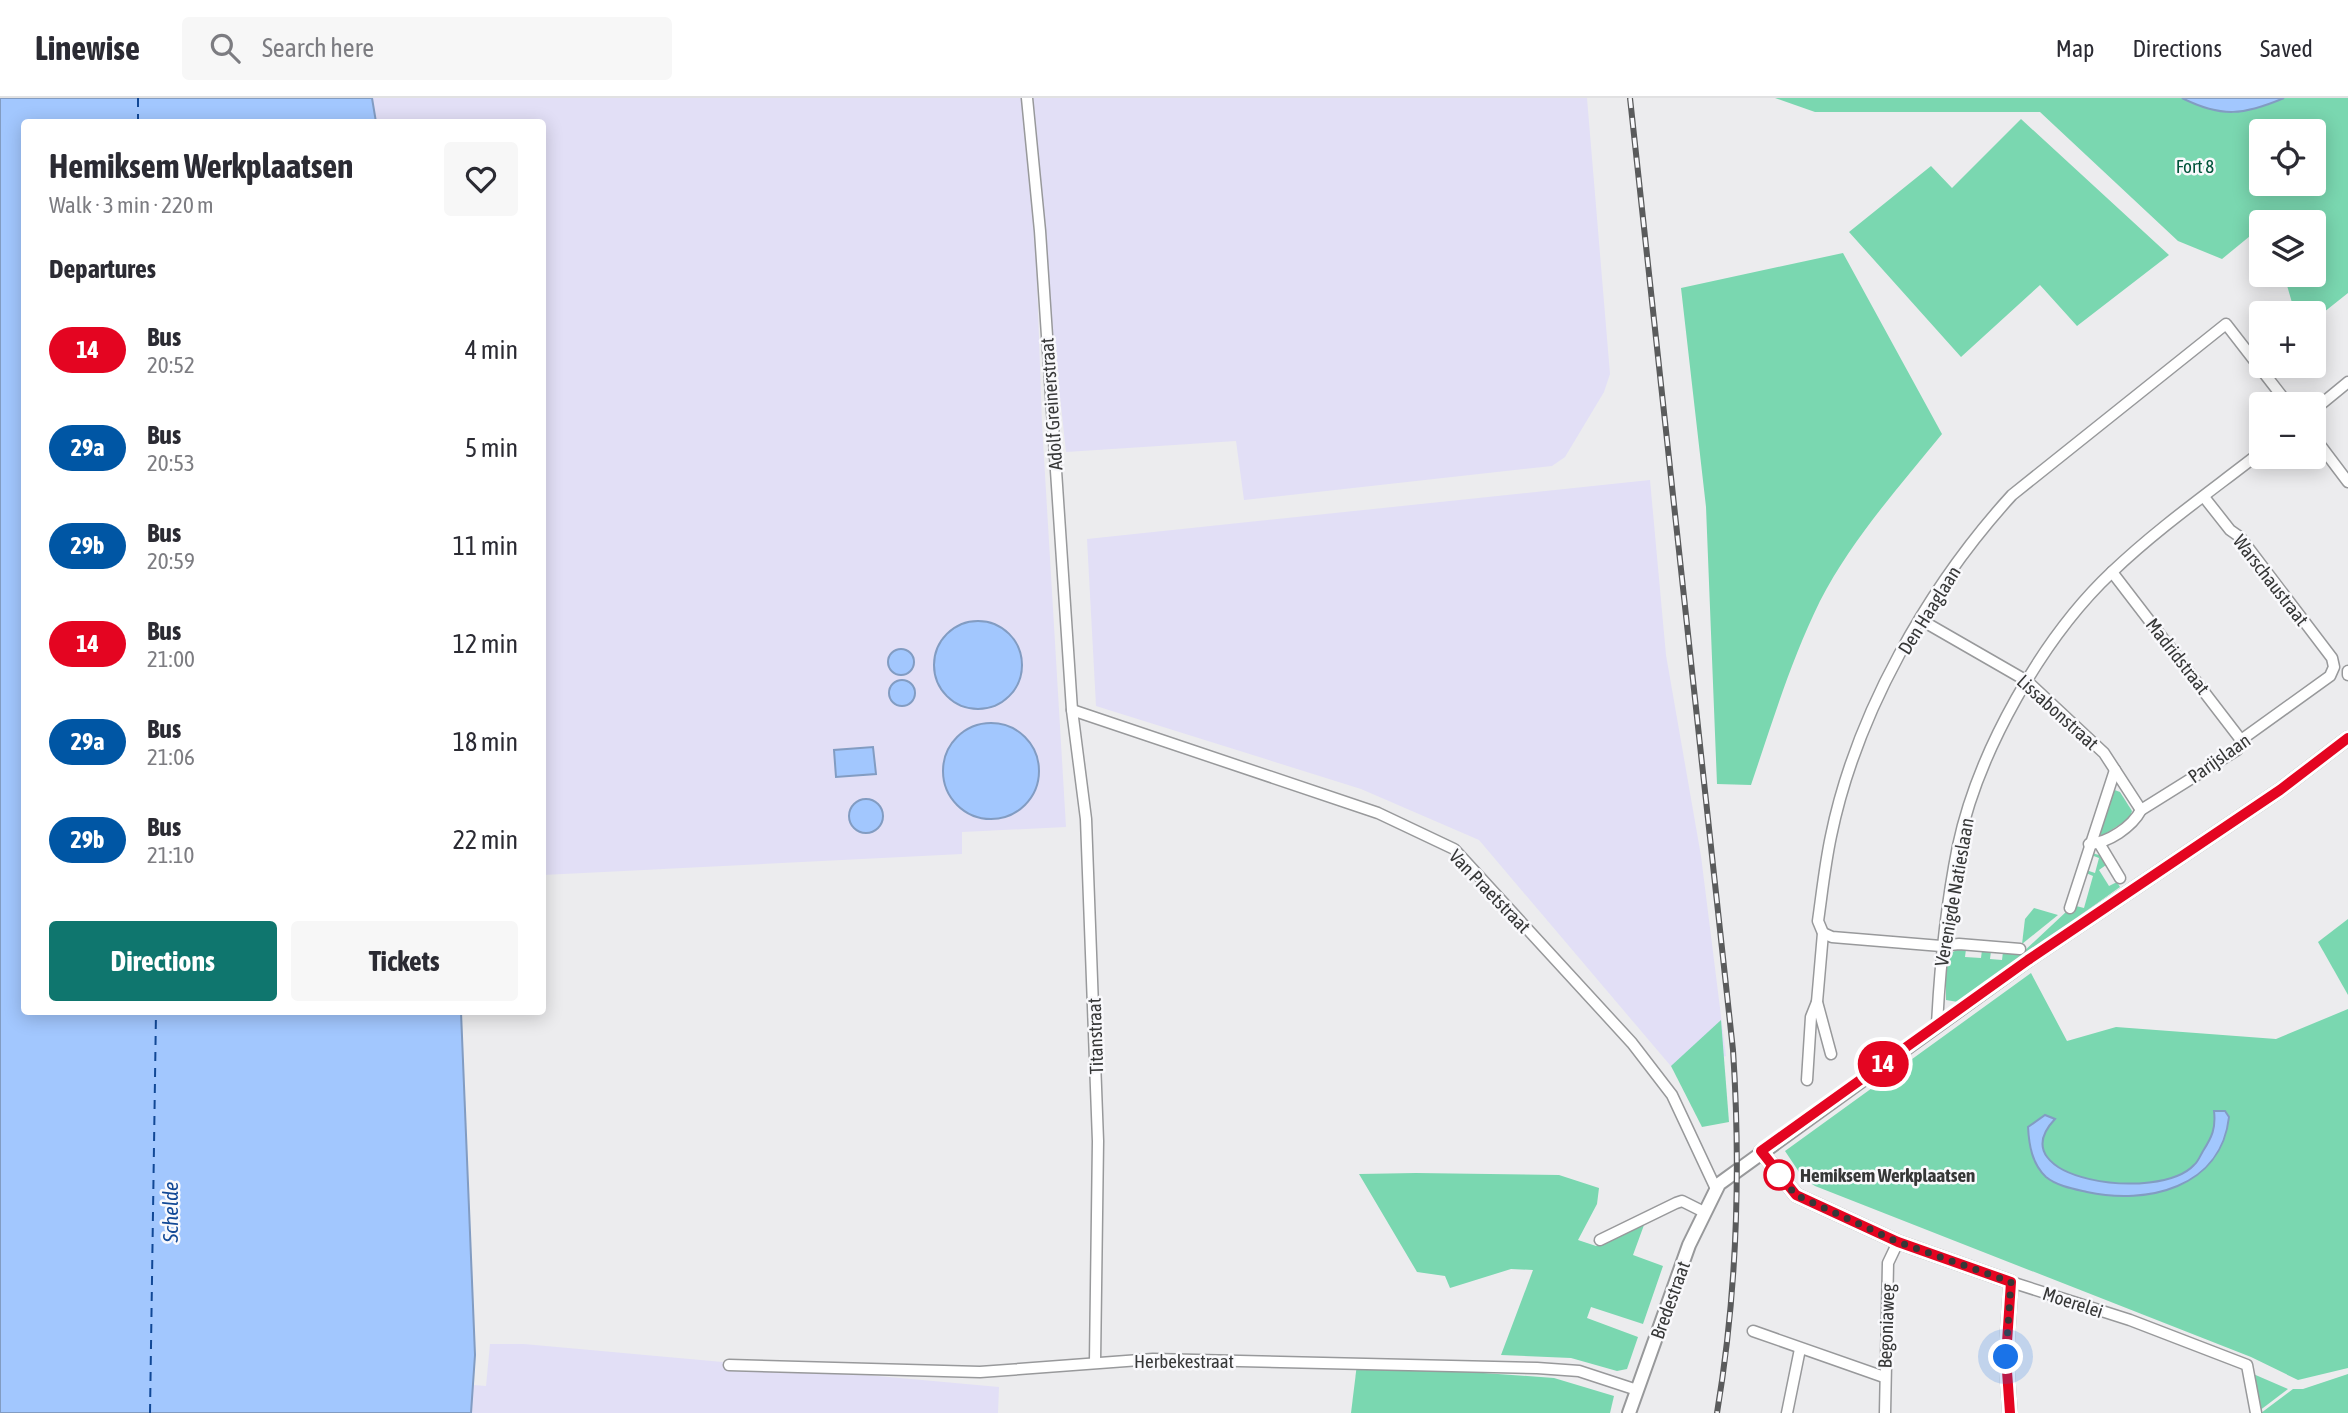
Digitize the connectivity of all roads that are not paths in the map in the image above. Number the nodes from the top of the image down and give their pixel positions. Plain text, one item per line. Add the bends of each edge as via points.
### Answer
1 (1027, 98) edge
2 (2348, 382) edge
3 (2279, 392) edge
4 (2326, 400) edge
5 (2326, 453) edge
6 (2249, 461) edge
7 (2348, 482) edge
8 (2204, 497) junction
9 (2112, 572) junction
10 (1921, 620) junction
11 (2334, 667) joint
12 (2027, 681) junction
13 (1072, 710) junction
14 (2348, 738) edge
15 (2241, 740) junction
16 (2115, 770) junction
17 (2141, 810) junction
18 (2094, 844) junction
19 (2120, 878) dead end
20 (2070, 908) dead end
21 (1823, 933) junction
22 (1941, 946) junction
23 (2020, 949) dead end
24 (1817, 1002) junction
25 (1937, 1025) junction
26 (1831, 1054) dead end
27 (1807, 1080) dead end
28 (1761, 1151) junction
29 (1716, 1189) junction
30 (1703, 1212) junction
31 (1600, 1240) dead end
32 (1898, 1242) junction
33 (2011, 1282) junction
34 (1753, 1331) dead end
35 (1800, 1349) junction
36 (1094, 1362) junction
37 (729, 1365) dead end
38 (1884, 1377) junction
39 (1637, 1390) junction
40 (1629, 1413) edge
41 (1787, 1413) edge
42 (1885, 1413) edge
43 (2010, 1413) edge
44 (2256, 1413) edge

1 - 13 street, Adolf Greinerstraat
2 - 4 street
3 - 10 street, Den Haaglaan via 2226,324 2012,495
5 - 7 street
6 - 8 street, Verenigde Natieslaan
8 - 9 street, Verenigde Natieslaan
8 - 11 street, Warschaustraat via 2260,562 2332,658
9 - 12 street, Verenigde Natieslaan via 2077,610
9 - 15 street, Madridstraat
10 - 12 street, Lissabonstraat
10 - 21 street, Den Haaglaan via 1884,682 1857,749 1830,839 1818,921
11 - 15 street, Parijslaan via 2330,676
12 - 16 street, Lissabonstraat via 2104,753
12 - 22 street, Verenigde Natieslaan via 1974,793 1959,845
13 - 29 street, Van Praetstraat via 1378,813 1454,849 1640,1053 1672,1095
13 - 36 street, Titanstraat via 1086,819 1094,996 1098,1141
14 - 25 main road via 2280,790
15 - 17 street, Parijslaan via 2237,750
16 - 17 street, Lissabonstraat
16 - 18 street
17 - 18 street, Parijslaan via 2135,821
18 - 19 street
18 - 20 street
21 - 22 street
21 - 24 street, Den Haaglaan
22 - 23 street
22 - 25 street, Verenigde Natieslaan
24 - 26 street, Den Haaglaan
24 - 27 street, Den Haaglaan via 1811,1017
25 - 28 main road
28 - 29 main road
28 - 32 main road, Moerelei via 1796,1195
29 - 30 main road, Bredestraat
30 - 31 street via 1676,1203
30 - 39 main road, Bredestraat
32 - 33 main road, Moerelei
32 - 38 street, Begoniaweg via 1888,1262
33 - 43 main road via 2006,1357
33 - 44 street, Moerelei via 2247,1364
34 - 35 street
35 - 38 street
35 - 41 street
36 - 37 street, Herbekestraat via 981,1372
36 - 39 street, Herbekestraat via 1153,1359 1560,1369
38 - 42 street, Begoniaweg
39 - 40 main road, Bredestraat

